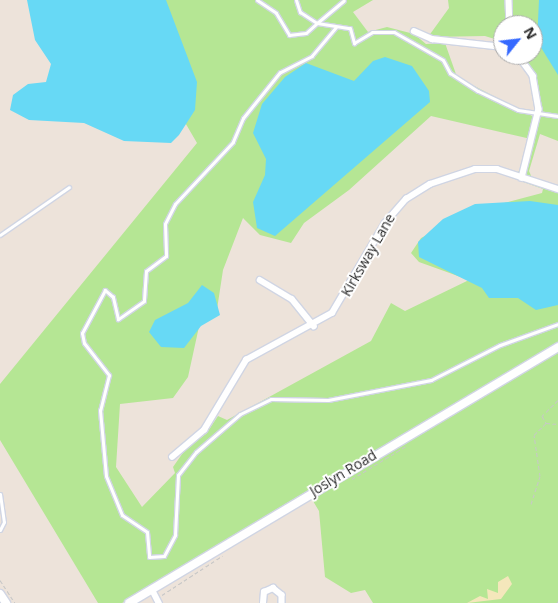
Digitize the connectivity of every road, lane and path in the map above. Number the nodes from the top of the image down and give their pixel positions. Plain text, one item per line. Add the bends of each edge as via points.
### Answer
1 (257, 0) edge
2 (296, 0) edge
3 (344, 0) edge
4 (509, 0) edge
5 (510, 15) edge
6 (317, 23) junction
7 (336, 27) junction
8 (414, 31) dead end
9 (493, 45) edge
10 (523, 65) edge
11 (539, 114) junction
12 (558, 116) edge
13 (522, 178) junction
14 (69, 187) dead end
15 (558, 189) edge
16 (0, 235) edge
17 (260, 280) dead end
18 (558, 324) edge
19 (314, 326) junction
20 (558, 346) edge
21 (558, 400) edge
22 (543, 421) junction
23 (546, 423) junction
24 (558, 424) edge
25 (541, 425) junction
26 (172, 457) dead end
27 (0, 494) edge
28 (531, 504) dead end
29 (0, 530) edge
30 (0, 580) edge
31 (152, 589) junction
32 (0, 594) edge
33 (140, 600) edge
34 (6, 603) edge
35 (15, 603) edge
36 (129, 603) edge
37 (159, 603) edge
38 (263, 603) edge
39 (282, 603) edge

1 - 6 lane via 276,13 290,35 306,34
2 - 6 lane via 300,12
3 - 6 lane
4 - 5 street
6 - 7 lane
7 - 11 lane via 350,28 354,43 372,32 402,35 443,60 450,73 478,91 518,110
7 - 18 lane via 312,56 280,72 243,118 232,142 175,204 164,224 166,256 146,272 144,301 118,319 113,297 105,290 82,333 84,343 109,375 100,410 106,476 122,515 147,532 149,557 164,556 175,535 178,475 196,452 240,414 271,399 328,400 431,380 500,345
8 - 9 street via 432,39
10 - 11 street via 538,92
11 - 12 lane
11 - 13 street
13 - 15 street, Kirksway Lane
13 - 19 street, Kirksway Lane via 497,169 475,169 430,184 406,199 385,223 345,297
14 - 16 lane
17 - 19 street via 292,299
19 - 26 street, Kirksway Lane via 246,360 204,430
20 - 31 street, Joslyn Road
21 - 22 path via 543,411
22 - 23 path
22 - 25 path
23 - 24 path
23 - 25 path
25 - 28 path via 534,441 540,467
27 - 29 lane via 4,522
30 - 35 path
31 - 33 street, Joslyn Road
31 - 37 street
32 - 34 street
33 - 36 street, Joslyn Road
38 - 39 street via 264,592 273,588 282,595

